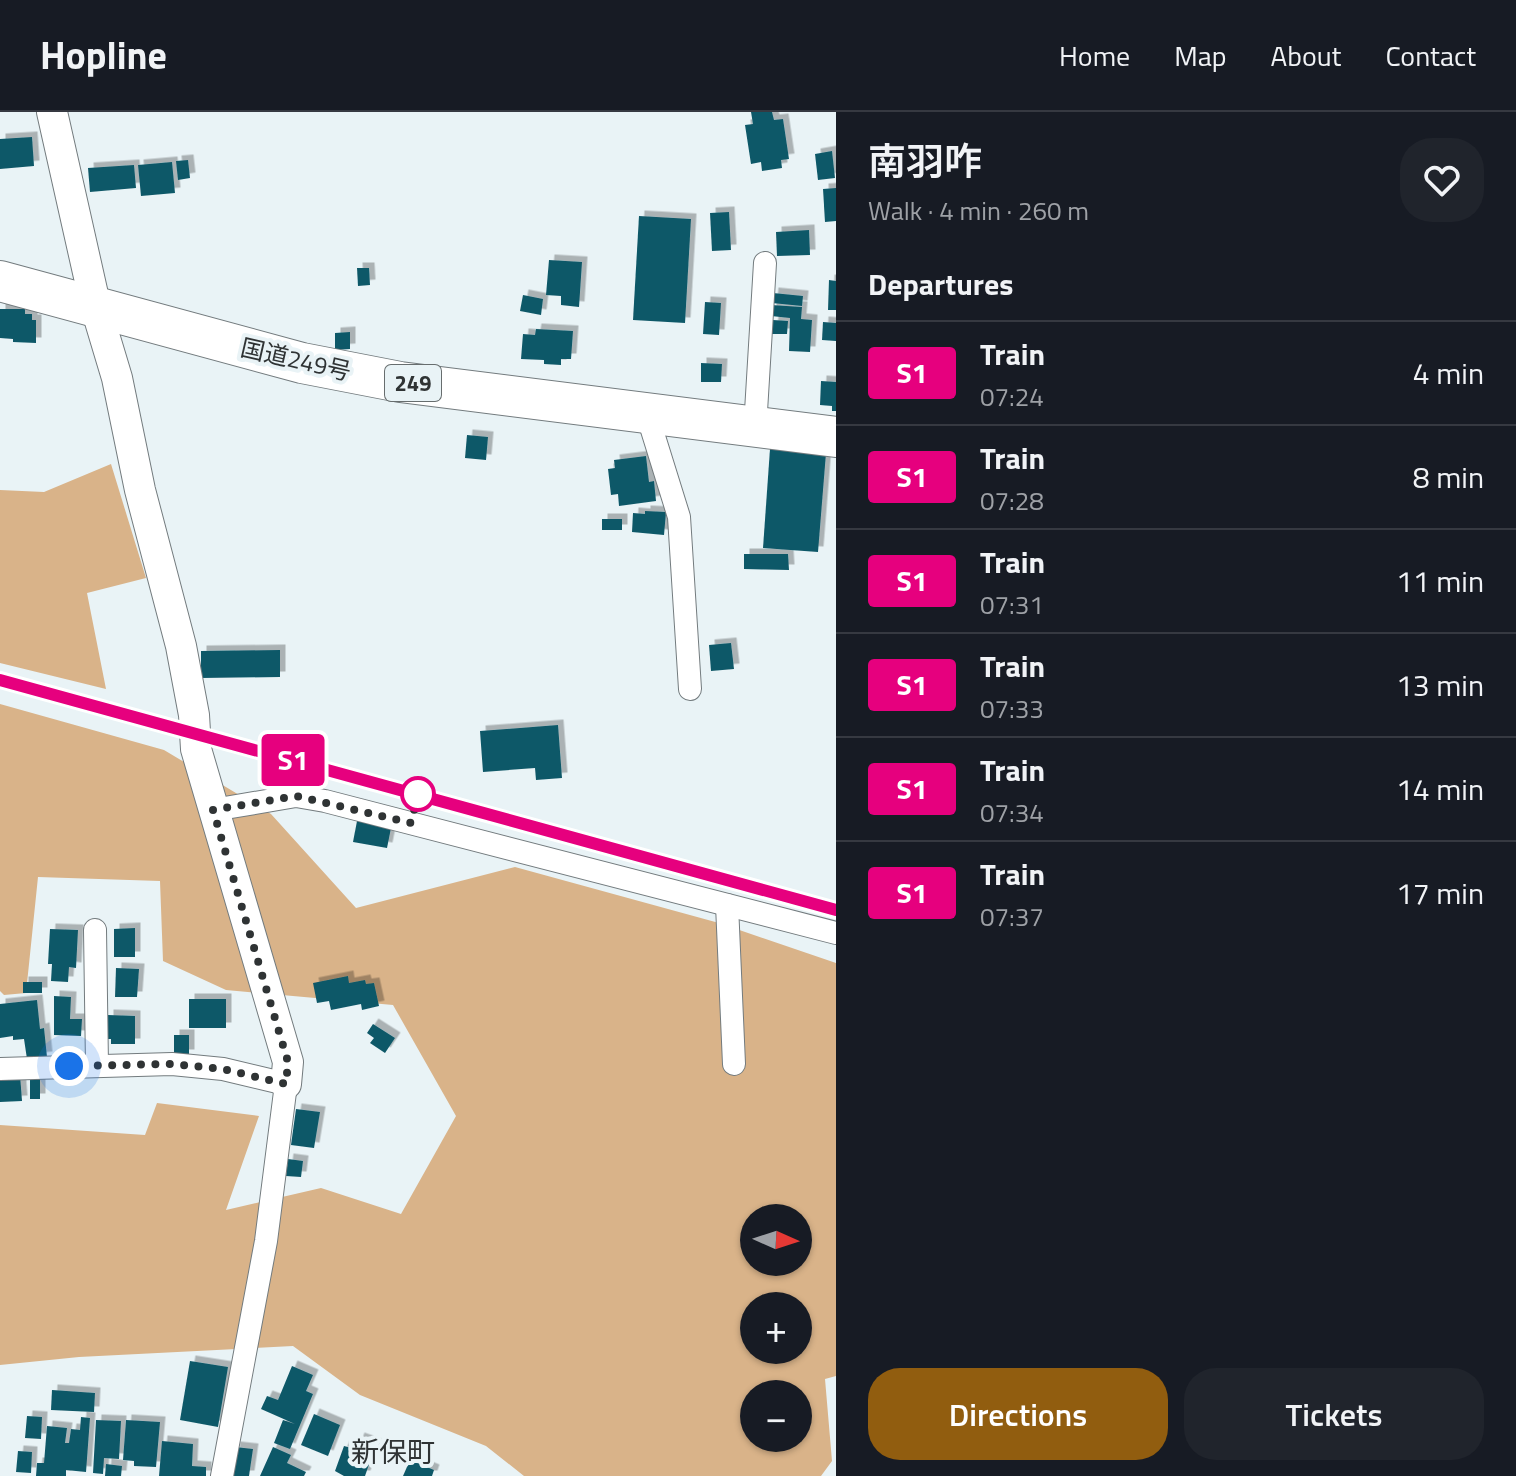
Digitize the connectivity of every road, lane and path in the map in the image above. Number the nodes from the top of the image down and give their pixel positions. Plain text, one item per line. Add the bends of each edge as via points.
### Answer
1 (52, 112) edge
2 (765, 263) dead end
3 (0, 281) edge
4 (96, 308) junction
5 (647, 414) junction
6 (755, 428) junction
7 (836, 437) edge
8 (690, 689) dead end
9 (213, 810) junction
10 (727, 905) junction
11 (95, 930) dead end
12 (836, 933) edge
13 (734, 1064) dead end
14 (97, 1065) junction
15 (0, 1069) edge
16 (286, 1084) junction
17 (222, 1476) edge

1 - 4 street
2 - 6 street
3 - 4 highway, 国道249号 / 249
4 - 5 highway, 国道249号 / 249 via 316,366
4 - 9 street via 181,646 196,749
5 - 6 highway, 国道249号 / 249
5 - 8 street via 679,517
6 - 7 highway, 国道249号 / 249
9 - 10 street via 296,796 325,801
9 - 16 street via 288,1062
10 - 12 street
10 - 13 street
11 - 14 street
14 - 15 street
14 - 16 street via 223,1069
16 - 17 street via 266,1241

